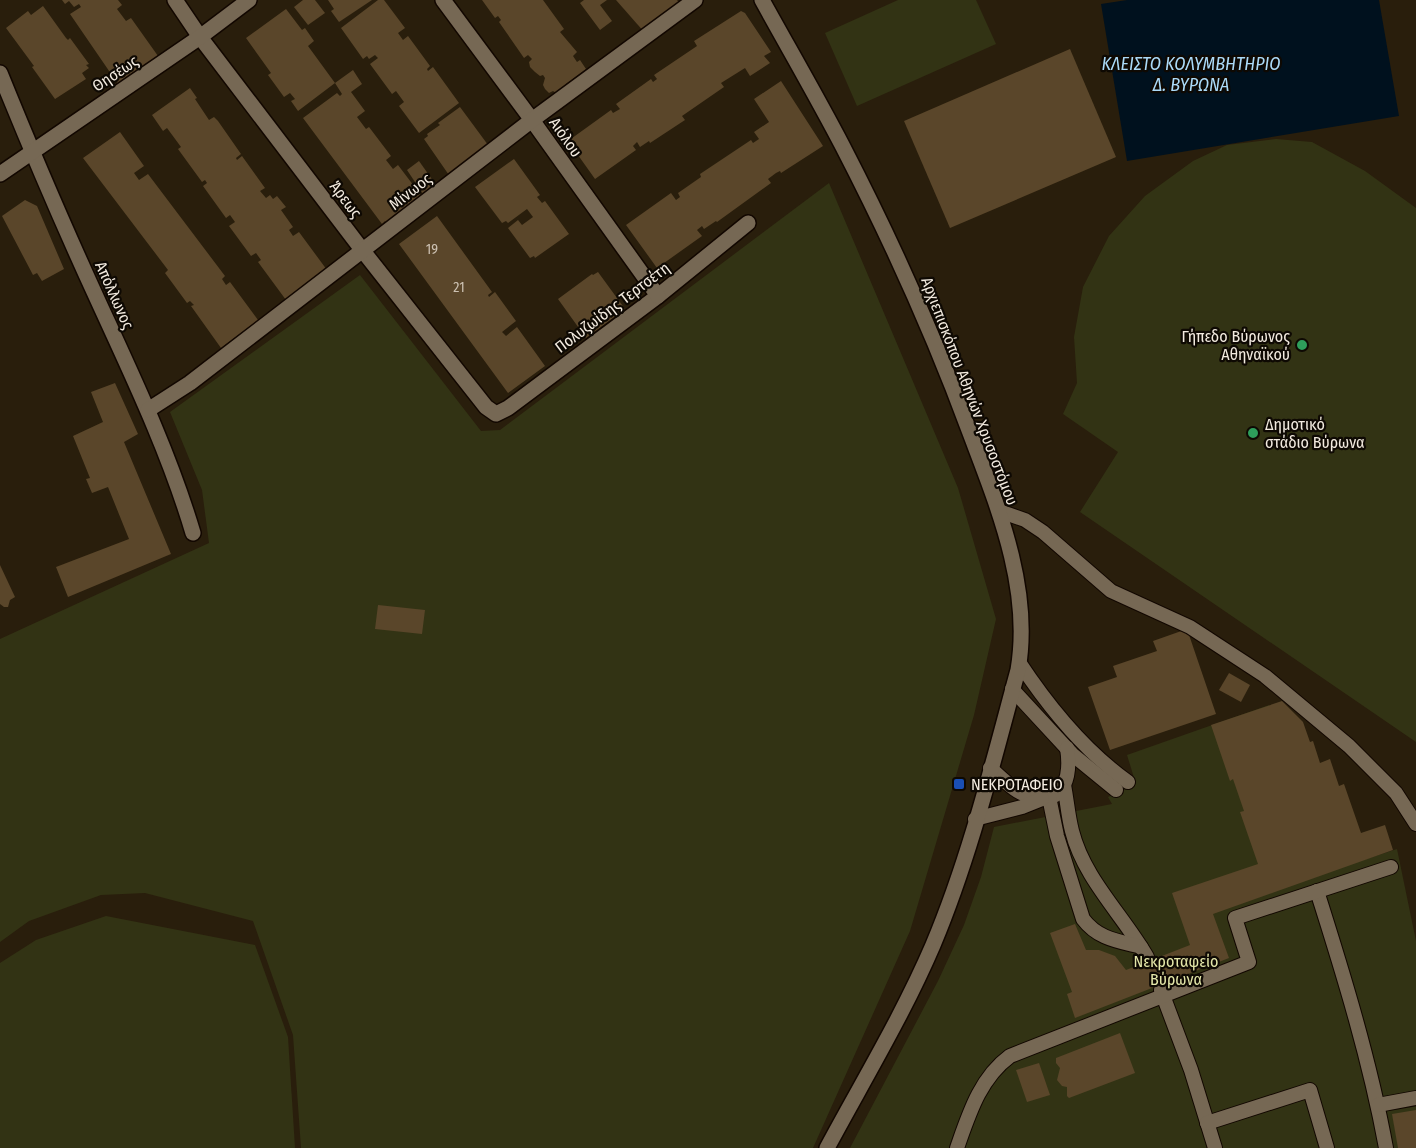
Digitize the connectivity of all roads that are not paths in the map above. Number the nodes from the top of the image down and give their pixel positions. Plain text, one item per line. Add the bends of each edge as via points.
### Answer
1 (175, 0) edge
2 (249, 0) edge
3 (443, 0) edge
4 (695, 0) edge
5 (762, 0) edge
6 (200, 37) junction
7 (0, 74) edge
8 (532, 120) junction
9 (33, 152) junction
10 (0, 174) edge
11 (748, 223) dead end
12 (363, 251) junction
13 (658, 296) junction
14 (148, 410) junction
15 (496, 414) joint
16 (999, 512) junction
17 (192, 533) dead end
18 (1019, 662) junction
19 (1012, 689) junction
20 (1067, 748) junction
21 (990, 768) junction
22 (1128, 782) dead end
23 (1064, 786) junction
24 (1116, 790) dead end
25 (1047, 797) junction
26 (975, 819) junction
27 (1416, 824) edge
28 (1391, 867) dead end
29 (1317, 891) junction
30 (1162, 992) junction
31 (1416, 1098) edge
32 (1378, 1105) junction
33 (1207, 1123) junction
34 (827, 1148) edge
35 (957, 1148) edge
36 (1215, 1148) edge
37 (1326, 1148) edge
38 (1386, 1148) edge

1 - 6 street, Άρεως
2 - 6 street, Θησέως
3 - 8 street, Αιόλου
4 - 8 street, Μίνωος
5 - 16 street, Αρχιεπισκόπου Αθηνών Χρυσοστόμου via 843,147 911,288 952,384
6 - 9 street, Θησέως
6 - 12 street, Άρεως
7 - 9 street, Απόλλωνος
8 - 12 street, Μίνωος
8 - 13 street, Αιόλου
9 - 10 street, Θησέως
9 - 14 street, Απόλλωνος
11 - 13 street, Πολυζωίδης Τερτσέτη
12 - 14 street, Μίνωος
12 - 15 street, Άρεως via 486,407
13 - 15 street, Πολυζωίδης Τερτσέτη
14 - 17 street, Απόλλωνος via 180,489
16 - 18 street, Αρχιεπισκόπου Αθηνών Χρυσοστόμου via 1012,560 1021,622
16 - 27 lane via 1025,520 1043,532 1111,591 1190,627 1265,676 1349,746 1396,794
18 - 19 street, Αρχιεπισκόπου Αθηνών Χρυσοστόμου
18 - 22 lane via 1038,691 1079,738 1105,766
19 - 20 lane
19 - 21 street, Αρχιεπισκόπου Αθηνών Χρυσοστόμου
20 - 23 lane via 1070,764
20 - 24 lane
21 - 25 lane via 1031,797
21 - 26 street, Αρχιεπισκόπου Αθηνών Χρυσοστόμου
23 - 25 lane via 1058,794
23 - 25 lane via 1081,855 1144,952 1091,930 1083,919
25 - 26 lane
26 - 34 street, Αρχιεπισκόπου Αθηνών Χρυσοστόμου via 952,895 916,981
28 - 29 lane
29 - 30 lane via 1236,918 1249,962
29 - 32 lane
30 - 33 lane
30 - 35 lane via 1010,1056 979,1092
31 - 32 lane
32 - 38 lane
33 - 36 lane
33 - 37 lane via 1310,1090

